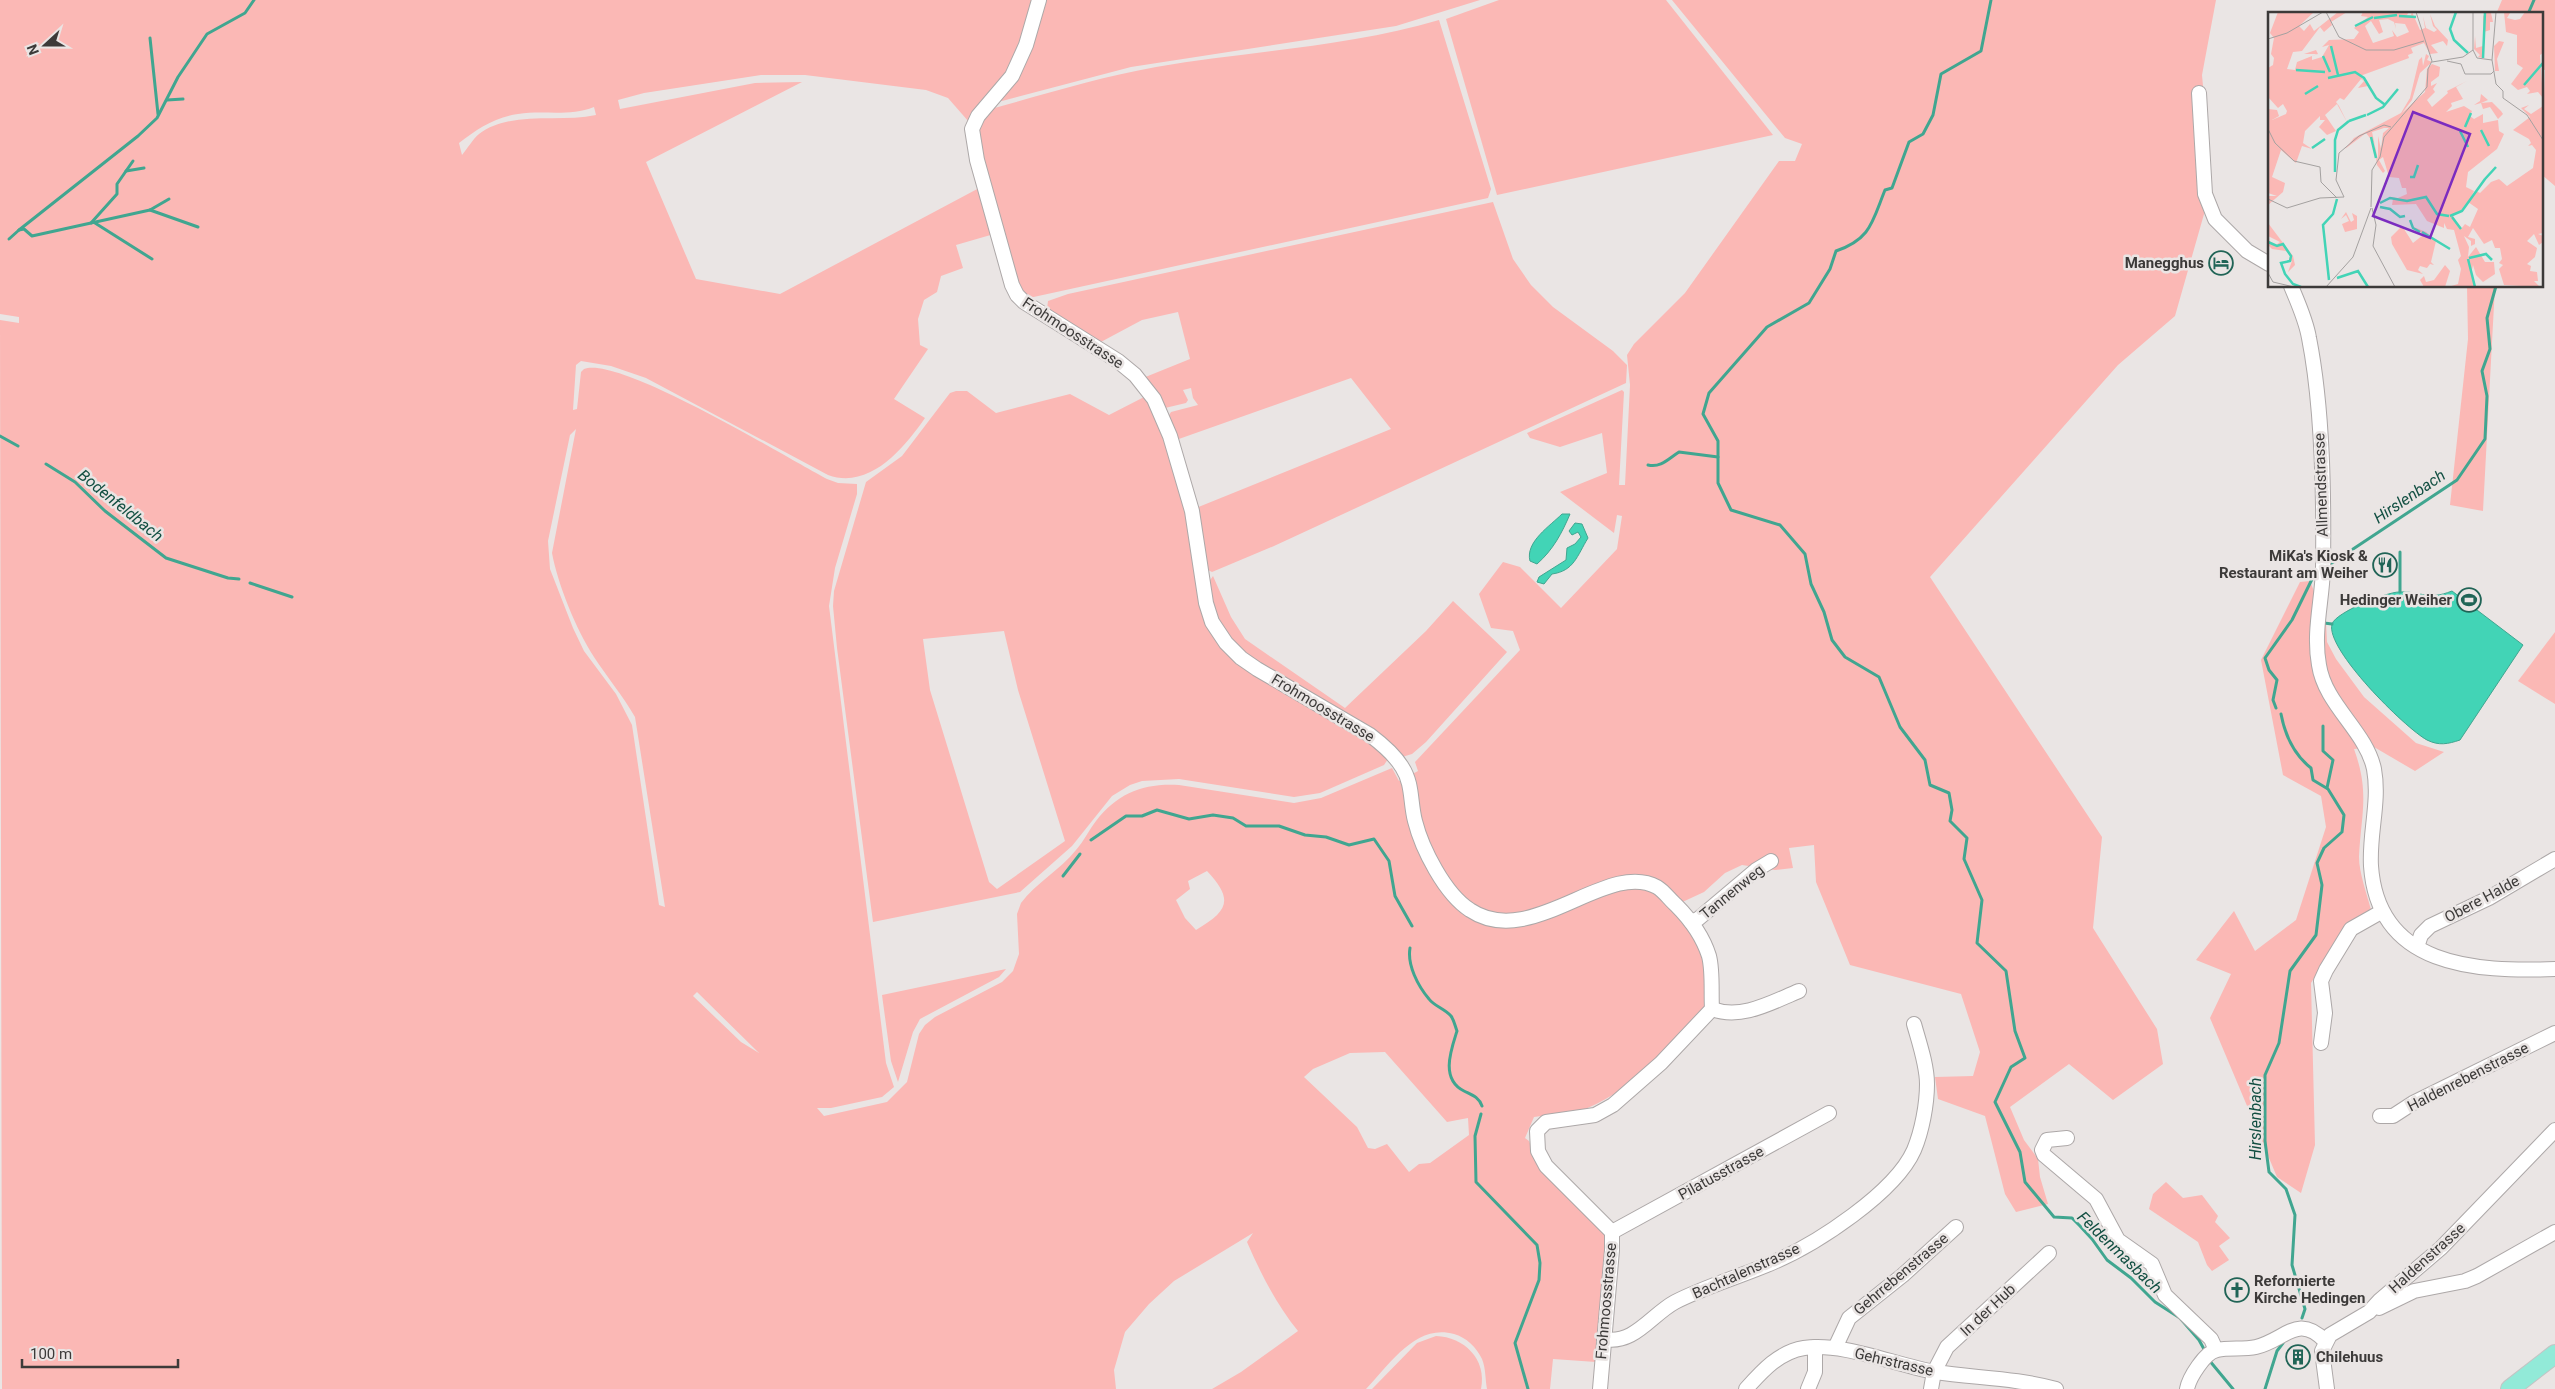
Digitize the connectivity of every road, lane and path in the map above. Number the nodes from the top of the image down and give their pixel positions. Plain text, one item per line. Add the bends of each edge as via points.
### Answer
1 (1039, 0) edge
2 (2199, 93) dead end
3 (2268, 263) edge
4 (2292, 288) edge
5 (2555, 859) edge
6 (1771, 861) dead end
7 (2381, 912) junction
8 (1692, 922) junction
9 (2417, 947) junction
10 (2555, 968) edge
11 (1799, 991) dead end
12 (1712, 1009) junction
13 (1914, 1024) dead end
14 (2555, 1033) edge
15 (2321, 1042) dead end
16 (1830, 1113) dead end
17 (2380, 1116) dead end
18 (2555, 1130) edge
19 (2067, 1138) dead end
20 (1956, 1227) dead end
21 (1612, 1232) junction
22 (2555, 1232) edge
23 (2049, 1253) dead end
24 (2369, 1312) junction
25 (1604, 1339) junction
26 (2325, 1341) junction
27 (1815, 1347) junction
28 (1835, 1348) junction
29 (2216, 1350) junction
30 (2555, 1354) edge
31 (1934, 1372) junction
32 (1600, 1389) edge
33 (1746, 1389) edge
34 (1808, 1389) edge
35 (1931, 1389) edge
36 (2056, 1389) edge
37 (2187, 1389) edge
38 (2327, 1389) edge
39 (2510, 1389) edge

1 - 8 street, Frohmoosstrasse via 1026,45 1012,76 978,116 972,129 977,160 1008,273 1017,295 1024,302 1118,361 1135,375 1154,399 1170,436 1189,502 1199,545 1206,603 1212,622 1226,644 1256,669 1387,748 1402,766 1410,784 1415,820 1432,862 1457,899 1470,911 1490,919 1514,921 1538,915 1616,884 1632,882 1656,887
2 - 3 street via 2205,194 2215,219 2247,252
4 - 7 street, Allmendstrasse via 2309,337 2316,392 2324,510 2322,574 2316,623 2319,667 2325,684 2373,766 2377,796 2371,864
5 - 9 street, Obere Halde via 2489,898 2430,926
6 - 8 street, Tannenweg
7 - 9 street via 2393,929
7 - 15 street via 2351,928 2326,970 2321,981 2324,1013
8 - 12 street, Frohmoosstrasse via 1709,956
9 - 10 street via 2464,965 2496,969
11 - 12 street via 1744,1012 1727,1013
12 - 21 street, Frohmoosstrasse via 1661,1063 1613,1105 1595,1115 1546,1122 1537,1130 1538,1151 1546,1166
13 - 25 street, Bachtalenstrasse via 1927,1081 1926,1102 1914,1150 1902,1170 1849,1220 1816,1240 1776,1262 1675,1302 1634,1333 1616,1341
14 - 17 street, Haldenrebenstrasse via 2393,1116
16 - 21 street, Pilatusstrasse
18 - 24 street, Haldenstrasse via 2441,1248
19 - 29 street via 2047,1140 2043,1144 2044,1156 2096,1199 2118,1240 2152,1264 2165,1295 2211,1339
20 - 28 street, Gehrrebenstrasse via 1904,1275 1849,1318
21 - 25 street, Frohmoosstrasse
22 - 24 street via 2477,1276 2414,1291
23 - 31 street, In der Hub via 1947,1347
24 - 26 street, Haldenstrasse
25 - 32 street, Frohmoosstrasse
26 - 29 street via 2309,1328 2298,1327 2256,1347
26 - 38 street via 2322,1360
27 - 28 street, Gehrstrasse
27 - 33 street, Gehrstrasse via 1777,1359
27 - 34 street via 1815,1372
28 - 31 street, Gehrstrasse
29 - 37 street via 2201,1363
30 - 39 main road
31 - 35 street, In der Hub
31 - 36 street, Gehrstrasse

